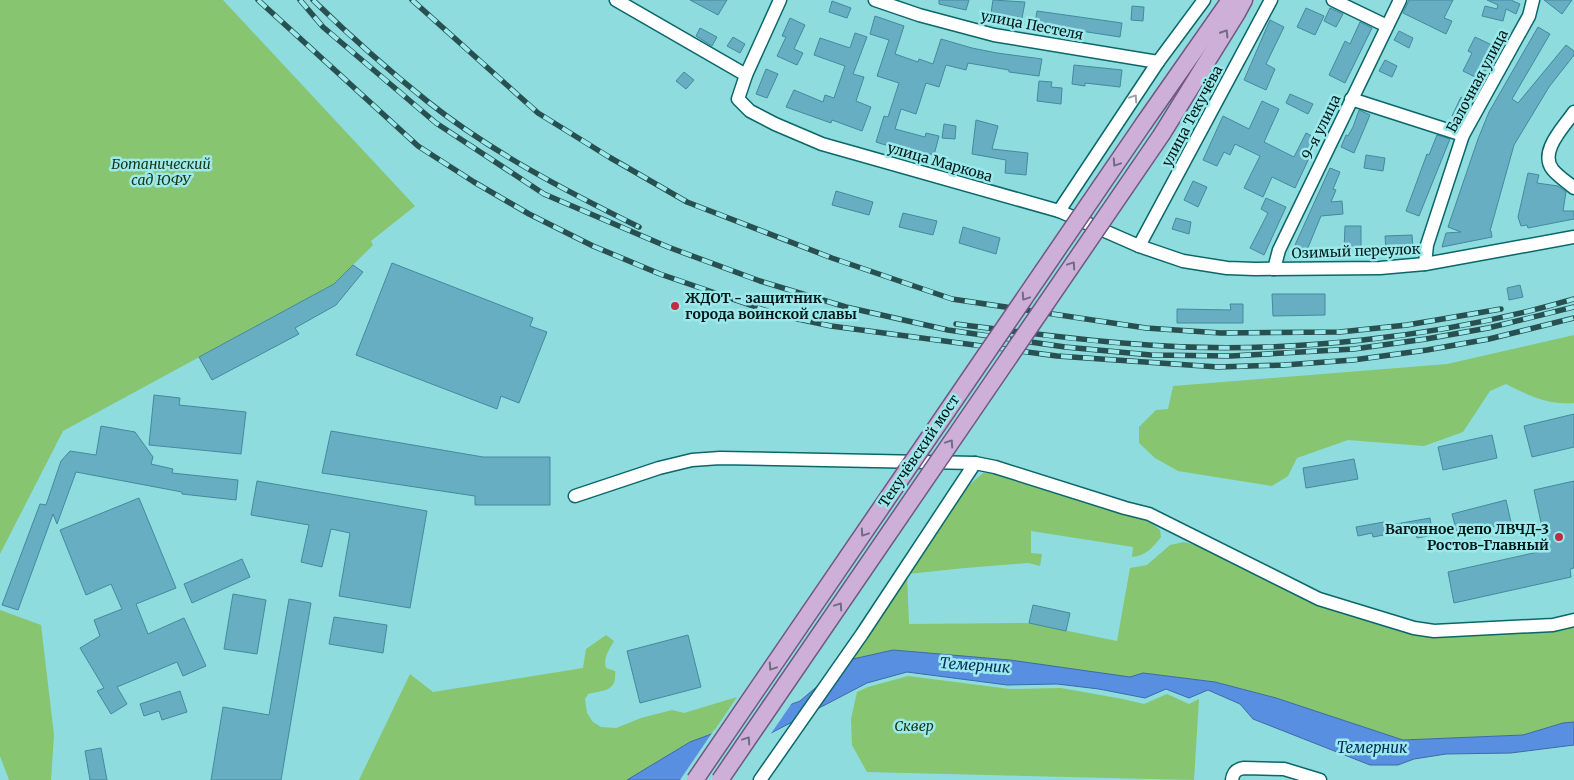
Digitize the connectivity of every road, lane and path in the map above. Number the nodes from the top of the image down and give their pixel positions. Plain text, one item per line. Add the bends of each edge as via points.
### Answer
1 (616, 0) edge
2 (780, 0) edge
3 (875, 0) edge
4 (1204, 0) edge
5 (1230, 0) edge
6 (1244, 0) edge
7 (1271, 0) edge
8 (1333, 0) edge
9 (1400, 0) edge
10 (1533, 0) edge
11 (1387, 26) junction
12 (1158, 62) junction
13 (746, 75) junction
14 (1351, 99) junction
15 (1574, 112) edge
16 (1463, 135) junction
17 (1574, 188) edge
18 (1059, 211) junction
19 (1574, 237) edge
20 (1139, 246) junction
21 (1426, 264) junction
22 (1274, 269) junction
23 (975, 463) junction
24 (574, 496) dead end
25 (1574, 620) edge
26 (1234, 776) edge
27 (695, 780) edge
28 (720, 780) edge
29 (760, 780) edge
30 (1320, 780) edge

1 - 13 street
2 - 13 street
3 - 12 street, улица Пестеля via 994,35
4 - 12 street
5 -> 27 main road, Текучёвский мост, bridge
28 -> 6 main road, Текучёвский мост, bridge via 1162,134
7 - 20 street, улица Текучёва
8 - 11 street
9 - 11 street, 9-я улица
10 - 16 street, Балочная улица via 1529,16
11 - 14 street, 9-я улица
18 -> 12 street
13 - 18 street, улица Маркова via 738,100 750,111 775,124 822,144
14 - 16 street
14 - 22 street, 9-я улица via 1279,250
15 - 17 street via 1549,149 1548,160 1552,169
16 - 21 street, Балочная улица via 1427,245
18 - 20 street, улица Маркова
19 - 21 street, Озимый переулок
20 - 22 street, Озимый переулок via 1183,261 1227,268
21 - 22 street, Озимый переулок
23 - 24 street via 692,460
23 - 25 street via 1150,514 1319,599 1414,628 1553,625
23 - 29 street
26 - 30 street via 1238,769 1271,768

